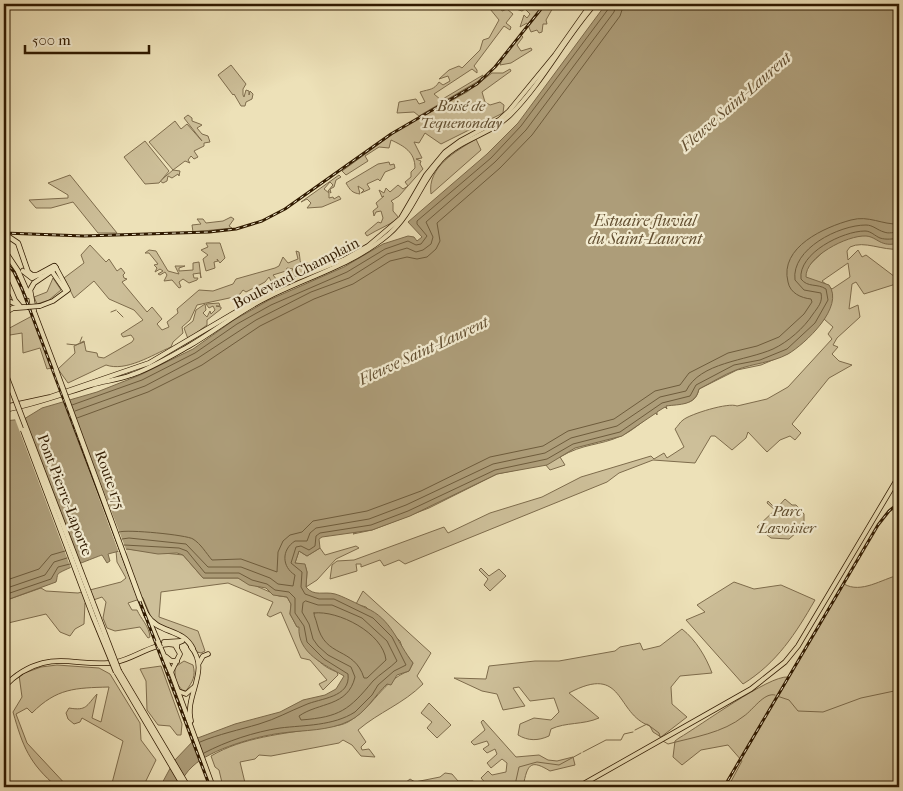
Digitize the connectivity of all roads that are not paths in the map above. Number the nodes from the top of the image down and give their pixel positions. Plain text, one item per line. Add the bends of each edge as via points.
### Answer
1 (591, 4) edge
2 (595, 4) edge
3 (10, 236) dead end
4 (4, 250) edge
5 (53, 268) junction
6 (23, 270) dead end
7 (4, 274) edge
8 (40, 275) junction
9 (4, 280) edge
10 (5, 301) edge
11 (23, 307) junction
12 (34, 312) junction
13 (4, 313) edge
14 (4, 369) edge
15 (4, 377) edge
16 (4, 408) edge
17 (899, 476) edge
18 (146, 614) junction
19 (100, 630) junction
20 (182, 641) junction
21 (177, 647) junction
22 (195, 651) junction
23 (164, 654) junction
24 (177, 661) junction
25 (199, 663) junction
26 (108, 664) junction
27 (171, 672) junction
28 (196, 683) junction
29 (4, 687) edge
30 (177, 690) junction
31 (189, 719) junction
32 (186, 787) edge
33 (214, 787) edge
34 (578, 787) edge

1 - 16 main road, Boulevard Champlain via 509,111 444,152 429,170 401,218 368,246 291,281 148,363 50,397
2 - 16 main road, Boulevard Champlain via 511,114 496,126 462,142 443,158 428,176 403,220 371,248 258,302 188,347 139,372 53,399
3 - 8 highway via 18,243 28,272
4 - 12 highway via 18,271
5 - 8 highway
5 - 11 main road, bridge via 67,291 40,306
5 - 12 highway via 30,288
6 - 8 highway via 32,278
7 - 11 main road via 15,300
9 - 10 highway via 8,291
10 - 11 main road
11 - 13 highway
12 - 18 highway, Route 175, bridge
14 - 19 highway, Pont Pierre-Laporte, bridge
15 - 19 highway, Pont Pierre-Laporte, bridge
17 - 34 main road via 798,646 785,662 751,689
18 - 22 highway via 154,625 182,636
18 - 23 highway, Route 175
19 - 32 highway, bridge via 118,672
20 - 21 highway via 177,643
20 - 22 main road
20 - 26 main road via 164,642
21 - 24 main road via 180,654
21 - 26 main road via 164,645
22 - 25 main road
22 - 25 main road via 208,652
23 - 24 highway via 171,661
23 - 27 highway, Route 175
24 - 27 main road
25 - 28 main road
26 - 29 main road via 43,663 17,675
27 - 30 main road
28 - 30 main road via 187,694
28 - 31 main road
30 - 31 main road
31 - 33 main road

